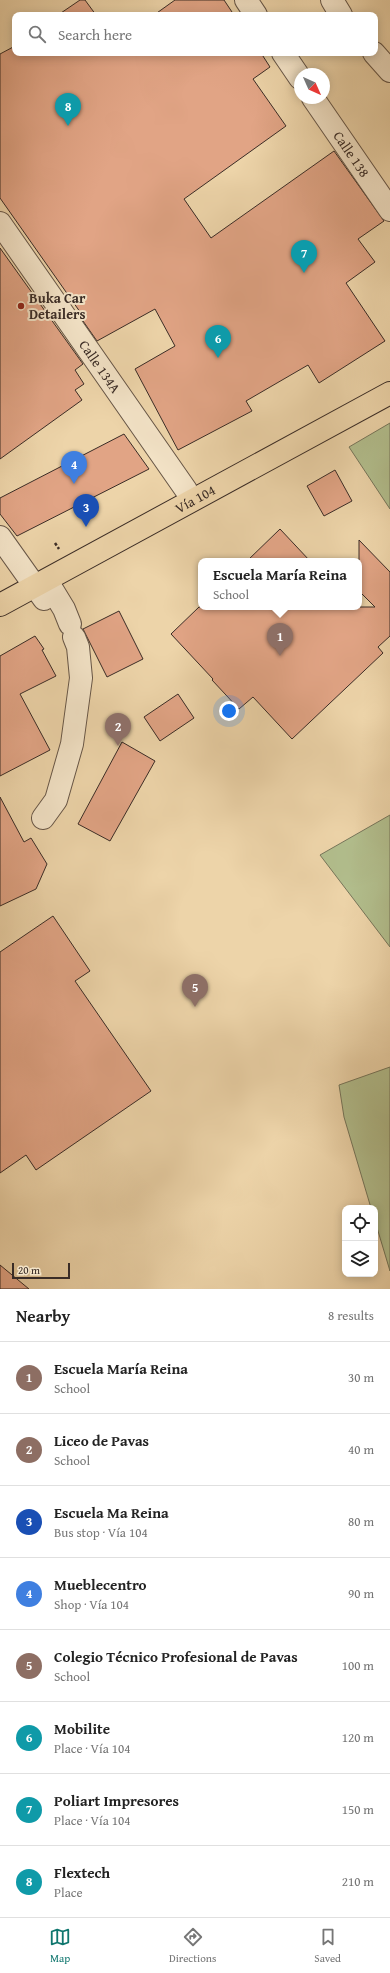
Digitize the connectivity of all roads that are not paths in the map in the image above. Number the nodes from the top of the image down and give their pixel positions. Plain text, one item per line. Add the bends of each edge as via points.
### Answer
1 (246, 0) edge
2 (332, 0) edge
3 (254, 12) edge
4 (339, 12) edge
5 (284, 56) edge
6 (377, 56) edge
7 (294, 70) edge
8 (390, 71) edge
9 (317, 104) edge
10 (390, 210) edge
11 (0, 223) edge
12 (390, 393) edge
13 (186, 490) dead end
14 (0, 537) edge
15 (42, 589) junction
16 (0, 605) edge
17 (43, 818) dead end

1 - 3 lane
2 - 4 lane
5 - 7 lane
6 - 8 lane
9 - 10 lane, Calle 138
11 - 13 lane, Calle 134A
12 - 15 main road, Vía 104
14 - 15 lane
15 - 16 main road, Vía 104
15 - 17 lane via 64,609 78,647 81,678 72,744 56,800

